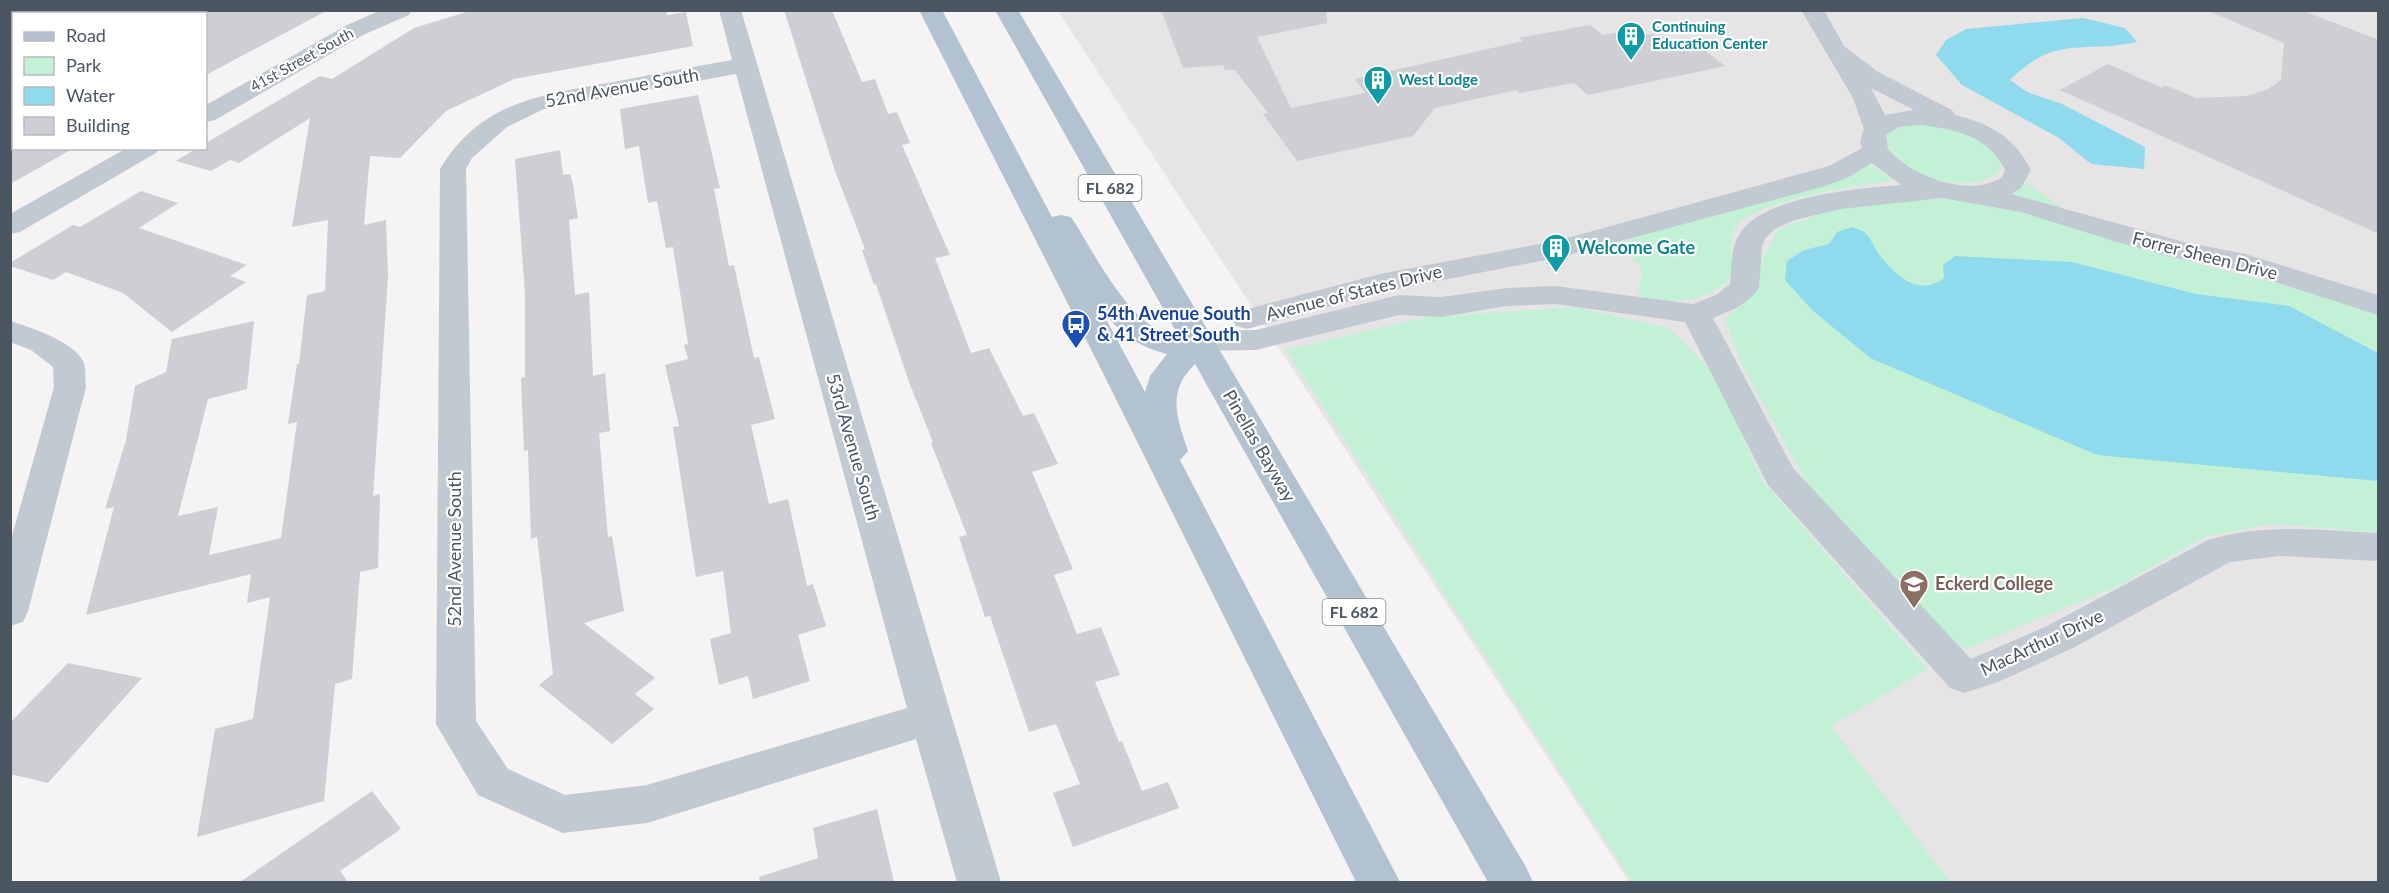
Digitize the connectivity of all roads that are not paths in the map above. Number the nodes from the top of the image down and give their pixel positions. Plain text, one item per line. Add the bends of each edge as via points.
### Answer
1 (401, 10) edge
2 (730, 10) edge
3 (930, 10) edge
4 (1006, 10) edge
5 (1812, 10) edge
6 (1837, 51) junction
7 (745, 65) junction
8 (207, 114) edge
9 (1972, 127) junction
10 (1876, 141) junction
11 (143, 150) edge
12 (1001, 150) junction
13 (2013, 155) junction
14 (1941, 190) junction
15 (1970, 194) junction
16 (10, 226) edge
17 (2101, 227) junction
18 (2379, 305) edge
19 (1696, 314) junction
20 (10, 331) edge
21 (1199, 341) junction
22 (1184, 502) junction
23 (2379, 547) edge
24 (10, 611) edge
25 (930, 718) junction
26 (979, 882) edge
27 (1378, 882) edge
28 (1511, 882) edge

1 - 8 street, 41st Street South via 355,30
2 - 7 street, 53rd Avenue South
3 - 12 main road
4 - 21 main road, Pinellas Bayway / FL 682
5 - 6 street
6 - 9 street via 1869,78
6 - 10 street via 1872,113
7 - 25 street, 53rd Avenue South
7 - 25 street, 52nd Avenue South via 537,103 498,122 462,154 453,168 456,724 493,782 563,814 647,804
9 - 10 street, Avenue of States Drive via 1920,117 1897,119
9 - 13 street, Forrer Sheen Drive via 1997,140
10 - 14 street via 1890,168
10 - 21 street, Avenue of States Drive via 1838,172 1814,181 1561,248 1380,284 1244,320
11 - 16 street
12 - 21 main road via 1045,197 1123,320 1171,345
12 - 22 main road
13 - 15 street via 2018,170 2012,182 1995,191
13 - 17 street, Forrer Sheen Drive via 2046,190
14 - 15 street
14 - 19 street, Avenue of States Drive via 1893,191 1843,199 1772,220 1753,233 1747,251 1744,288 1726,302
15 - 17 street, Forrer Sheen Drive via 2027,205
17 - 18 street, Forrer Sheen Drive via 2184,251 2235,260
19 - 21 street, Avenue of States Drive via 1555,295 1507,297 1442,307 1399,305 1256,340
19 - 23 street, MacArthur Drive via 1780,476 1964,678 2060,637 2221,550 2247,543 2287,541
20 - 24 street via 42,343 68,363 70,387
21 - 22 main road via 1167,376 1161,391 1163,420
21 - 28 main road, Pinellas Bayway / FL 682
22 - 27 main road
25 - 26 street, 53rd Avenue South

